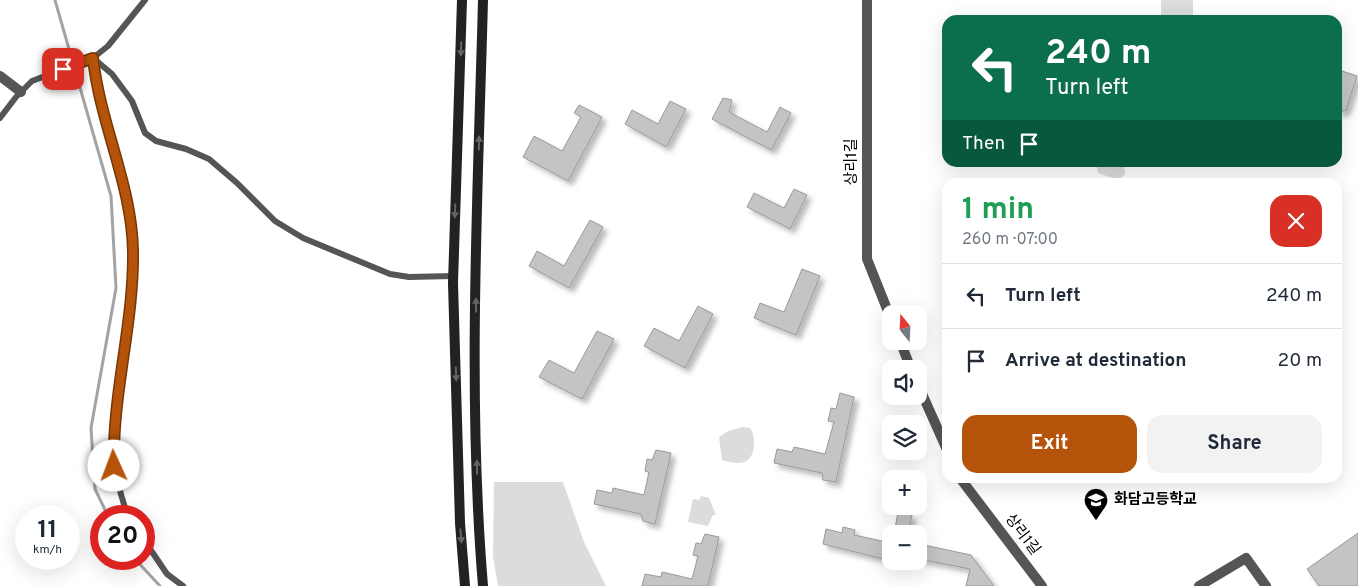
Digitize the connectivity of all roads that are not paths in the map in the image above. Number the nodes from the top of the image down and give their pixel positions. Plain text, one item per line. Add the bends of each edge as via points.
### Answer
1 (145, 0) edge
2 (462, 0) edge
3 (483, 0) edge
4 (867, 0) edge
5 (91, 59) junction
6 (0, 76) edge
7 (20, 92) junction
8 (0, 118) edge
9 (453, 276) junction
10 (885, 305) edge
11 (927, 405) edge
12 (942, 439) edge
13 (964, 483) edge
14 (123, 505) edge
15 (155, 556) edge
16 (183, 586) edge
17 (465, 586) edge
18 (483, 586) edge
19 (1042, 586) edge
20 (1200, 586) edge
21 (1266, 586) edge

1 - 5 lane via 108,46
2 -> 9 main road
18 -> 3 main road via 478,522 476,288
4 - 10 street, 상리1길 via 867,259
5 - 7 lane via 32,81
5 - 9 lane via 112,74 132,101 145,133 156,141 209,159 282,226 390,274
5 - 14 lane via 124,188 133,250 128,330 113,435 114,466
6 - 7 street
7 - 8 lane
9 -> 17 main road via 460,523
11 - 12 street
13 - 19 street, 상리1길
15 - 16 lane via 167,574
20 - 21 street via 1246,558

